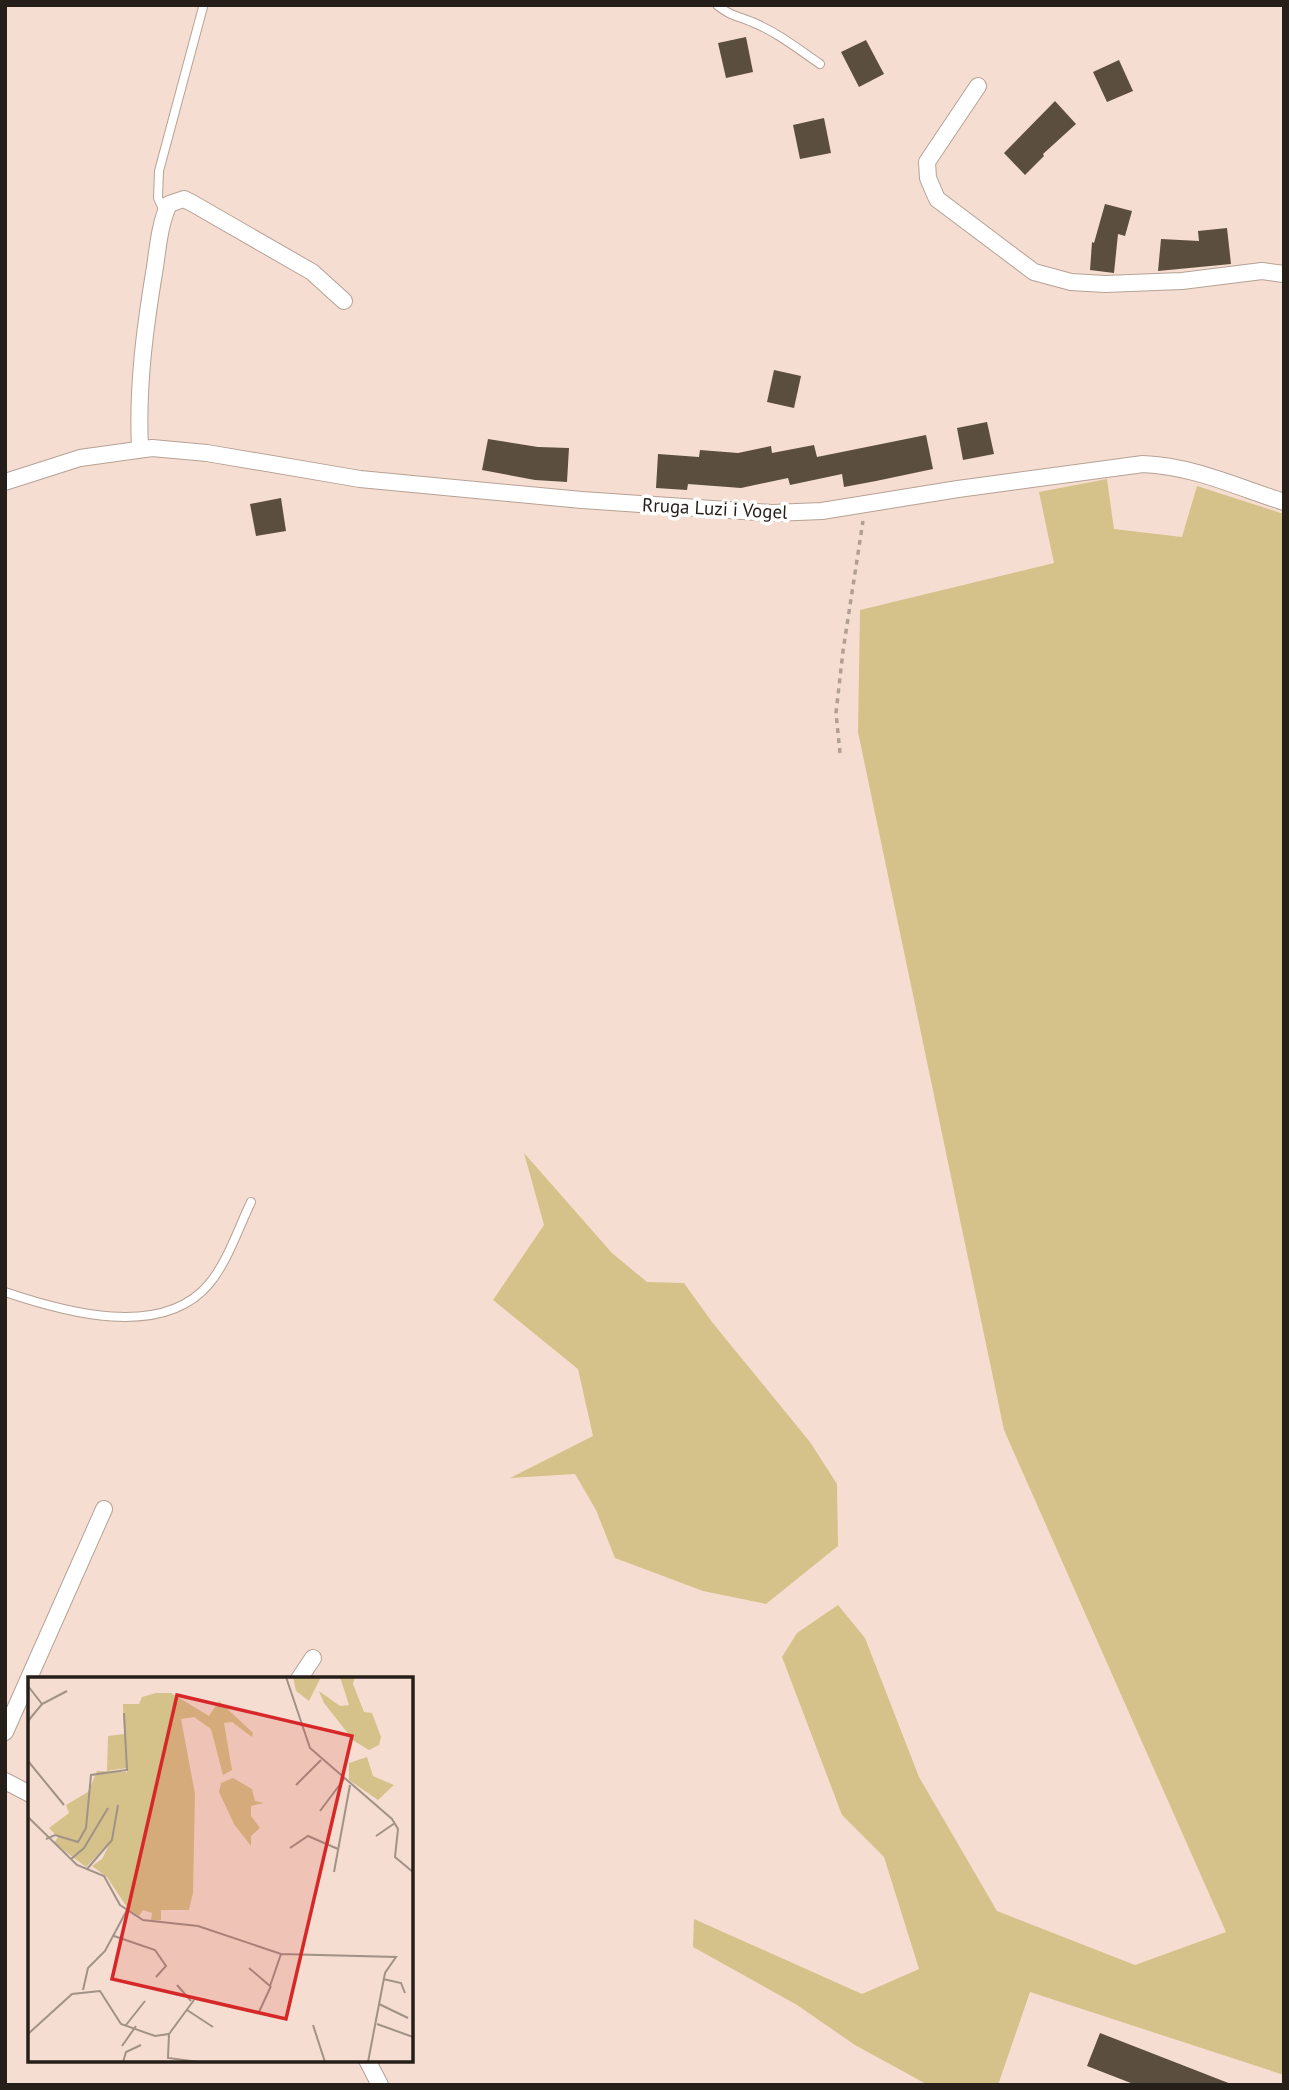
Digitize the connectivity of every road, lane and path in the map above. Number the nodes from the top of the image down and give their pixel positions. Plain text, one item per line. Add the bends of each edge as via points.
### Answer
1 (717, 5) edge
2 (203, 7) dead end
3 (820, 64) dead end
4 (978, 86) dead end
5 (165, 212) junction
6 (1284, 274) edge
7 (344, 301) dead end
8 (140, 448) junction
9 (5, 482) edge
10 (1284, 502) edge
11 (865, 506) junction
12 (840, 753) dead end
13 (251, 1202) dead end
14 (5, 1292) edge
15 (104, 1509) dead end
16 (313, 1658) dead end
17 (29, 1677) edge
18 (300, 1677) edge
19 (28, 1680) edge
20 (5, 1732) edge
21 (5, 1781) edge
22 (28, 1793) edge
23 (368, 2062) edge
24 (380, 2085) edge

1 - 3 lane via 730,16 780,37
2 - 5 lane via 159,171 158,198
4 - 6 street via 927,162 928,178 937,200 1034,272 1071,282 1105,284 1262,271
5 - 7 street via 169,204 184,199 312,272
5 - 8 street via 143,345
8 - 9 street, Rruga Luzi i Vogel via 80,457
8 - 11 street, Rruga Luzi i Vogel via 207,453 360,479 582,500 772,513
10 - 11 street, Rruga Luzi i Vogel via 1192,470 1143,464
11 - 12 path via 836,713
13 - 14 lane via 209,1283 193,1299 170,1310 145,1315 85,1314
15 - 17 street
16 - 18 street
19 - 20 street
21 - 22 street
23 - 24 street

